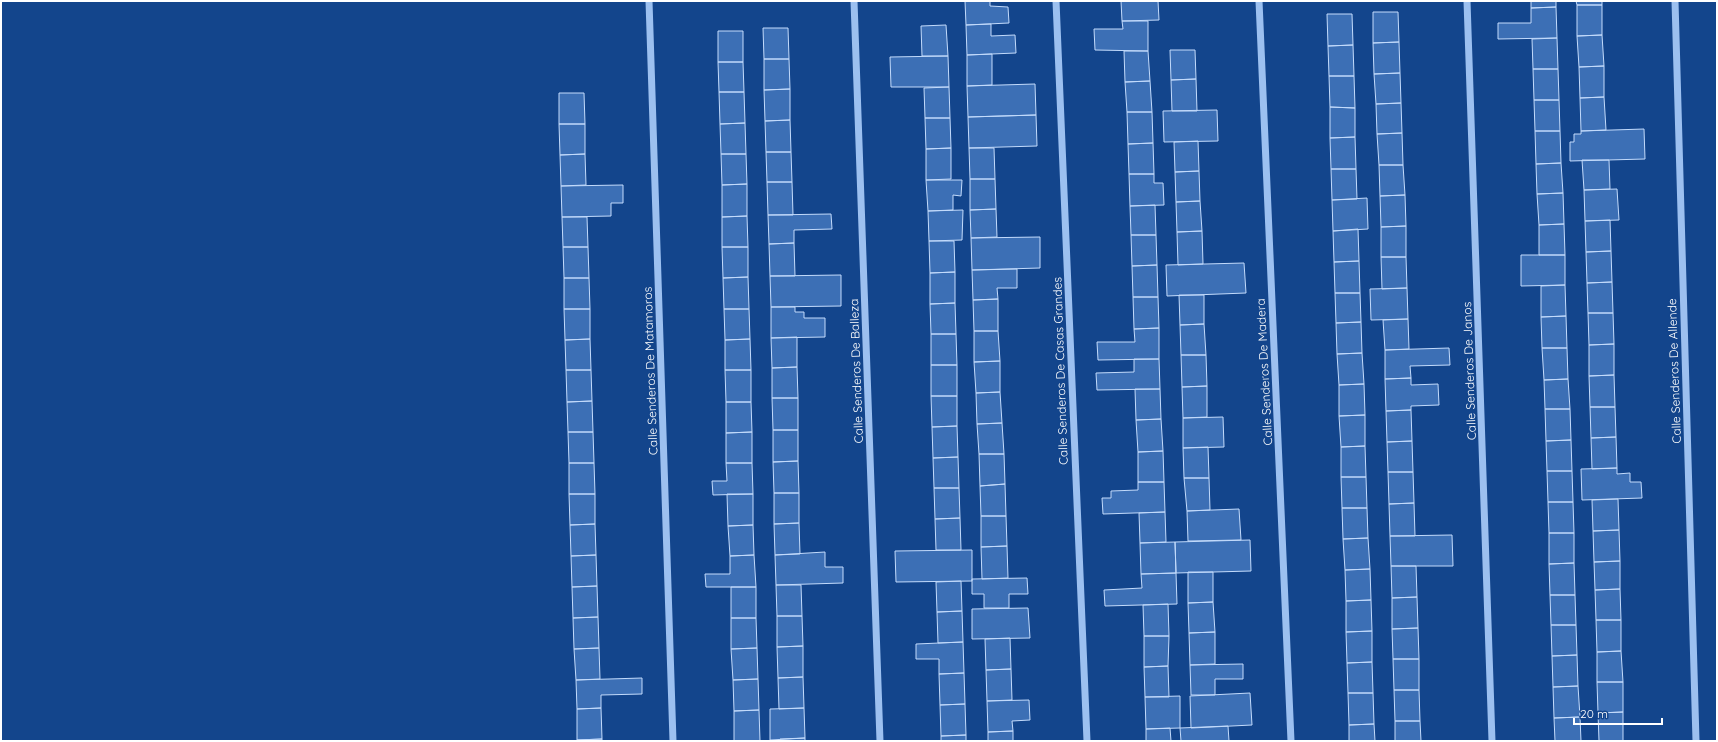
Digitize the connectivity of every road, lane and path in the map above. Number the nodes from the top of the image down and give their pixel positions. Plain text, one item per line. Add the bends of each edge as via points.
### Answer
1 (649, 1) edge
2 (854, 1) edge
3 (1056, 1) edge
4 (1259, 1) edge
5 (1467, 1) edge
6 (1675, 1) edge
7 (673, 741) edge
8 (880, 741) edge
9 (1087, 741) edge
10 (1291, 741) edge
11 (1492, 741) edge
12 (1696, 741) edge

1 - 7 street, Calle Senderos De Matamoros
2 - 8 street, Calle Senderos De Balleza
3 - 9 street, Calle Senderos De Casas Grandes
4 - 10 street, Calle Senderos De Madera
5 - 11 street, Calle Senderos De Janos
6 - 12 street, Calle Senderos De Allende

